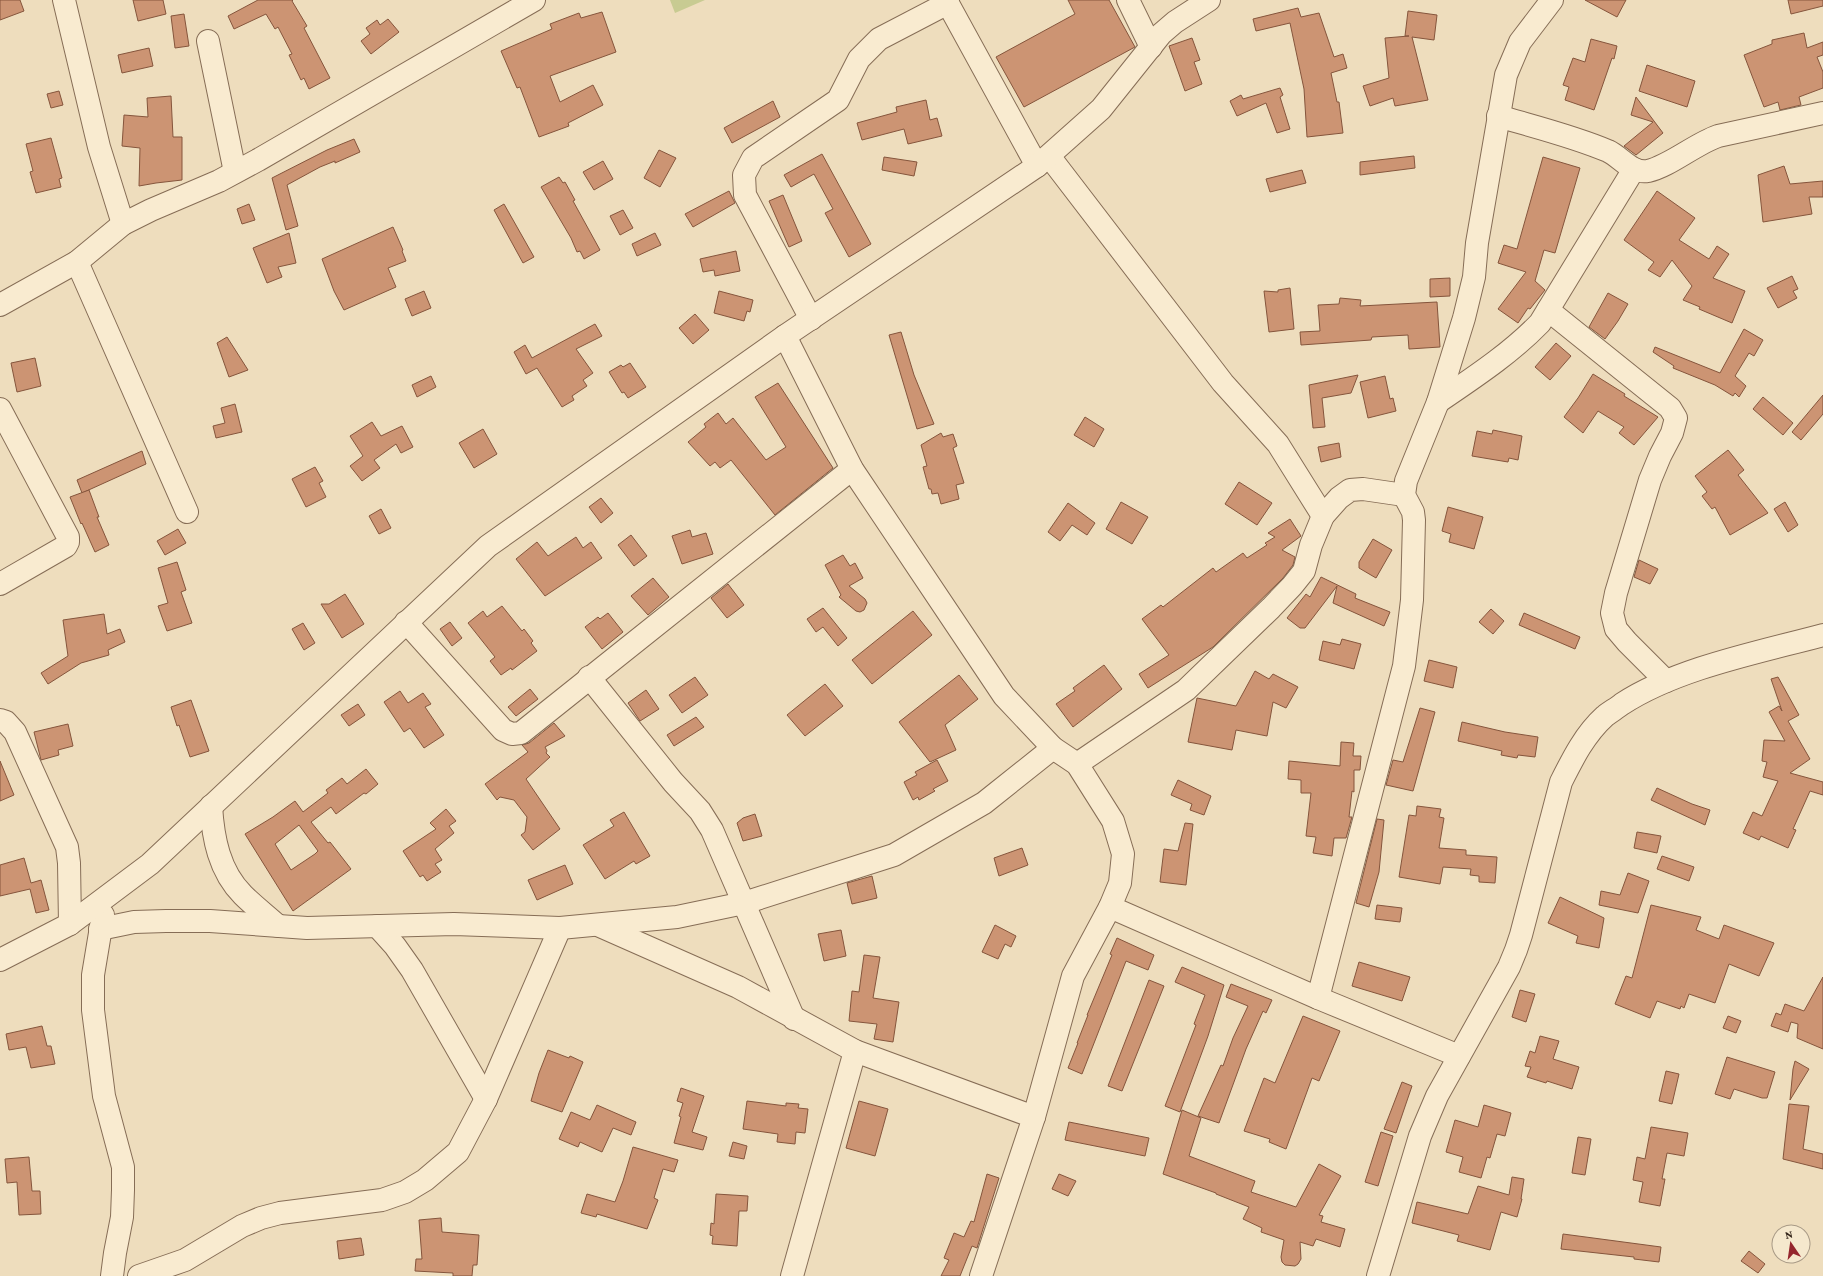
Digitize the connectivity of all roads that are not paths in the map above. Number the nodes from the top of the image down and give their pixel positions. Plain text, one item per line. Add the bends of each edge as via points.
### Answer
1 (64, 0) edge
2 (534, 0) edge
3 (1128, 0) edge
4 (1209, 0) edge
5 (1552, 0) edge
6 (947, 2) edge
7 (208, 41) dead end
8 (1151, 47) junction
9 (1823, 113) edge
10 (1498, 116) junction
11 (1043, 161) junction
12 (1634, 169) junction
13 (235, 172) junction
14 (123, 224) junction
15 (77, 262) junction
16 (0, 305) edge
17 (1548, 310) junction
18 (811, 319) junction
19 (785, 336) junction
20 (1438, 402) junction
21 (0, 409) edge
22 (852, 470) junction
23 (1404, 495) junction
24 (187, 512) dead end
25 (1323, 516) junction
26 (0, 584) edge
27 (406, 622) junction
28 (1823, 635) edge
29 (589, 677) junction
30 (1666, 681) junction
31 (0, 720) edge
32 (1054, 748) junction
33 (1077, 764) junction
34 (211, 806) junction
35 (106, 898) junction
36 (744, 902) junction
37 (1110, 907) junction
38 (70, 924) junction
39 (597, 924) junction
40 (278, 926) junction
41 (377, 926) junction
42 (560, 928) junction
43 (100, 929) junction
44 (0, 960) edge
45 (1318, 998) junction
46 (794, 1019) junction
47 (855, 1051) junction
48 (1459, 1056) junction
49 (486, 1099) junction
50 (1034, 1118) junction
51 (112, 1276) edge
52 (139, 1276) edge
53 (792, 1276) edge
54 (981, 1276) edge
55 (1378, 1276) edge

1 - 14 street via 99,147
2 - 13 street
3 - 8 street
4 - 8 street via 1175,22
5 - 10 street via 1520,42 1506,75
6 - 11 street
6 - 18 street via 878,39 860,59 838,100 753,158 744,175 745,195
7 - 13 street
8 - 11 street via 1101,109
9 - 12 street via 1718,136 1706,140 1658,168 1646,171
10 - 12 street via 1588,143 1610,152
10 - 20 street via 1477,243 1474,277
11 - 18 street
11 - 25 street via 1223,383 1278,444
12 - 17 street
13 - 14 street
14 - 15 street
15 - 16 street
15 - 24 street
17 - 20 street via 1528,336
17 - 30 street via 1670,408 1676,418 1672,433 1650,480 1612,613 1616,629
18 - 19 street
19 - 22 street
19 - 27 street via 488,546
20 - 23 street via 1406,481
21 - 26 street via 68,537 66,546
22 - 29 street
22 - 32 street via 1004,696
23 - 25 street via 1363,489 1350,490
23 - 45 street via 1413,512 1414,520 1412,600 1404,666
25 - 33 street via 1304,570 1271,608 1186,690
27 - 29 street via 503,730 512,734 521,733
27 - 34 street
28 - 30 street
29 - 36 street via 673,782 700,811 712,830
30 - 48 street via 1634,696 1605,716 1588,735 1573,759 1562,782 1516,950
31 - 38 street via 6,722 15,732 67,847
32 - 33 street
32 - 36 street via 984,803 894,855
33 - 37 street via 1113,821 1123,854 1120,883
34 - 35 street via 150,864
34 - 40 street via 218,853 228,875 242,894
35 - 38 street
35 - 43 street
36 - 39 street via 677,917
36 - 46 street
37 - 45 street
37 - 50 street via 1073,976
38 - 44 street
39 - 42 street
39 - 46 street via 738,987
40 - 41 street
40 - 43 street via 166,921 134,922
41 - 42 street via 454,924
41 - 49 street via 412,970
42 - 49 street
43 - 51 street via 93,975 93,1010 104,1096 123,1167 122,1217
45 - 48 street
46 - 47 street
47 - 50 street
47 - 53 street
48 - 55 street via 1437,1096 1420,1136
49 - 52 street via 458,1152 425,1180 404,1192 382,1200 280,1212 261,1218 242,1226 185,1260
50 - 54 street

